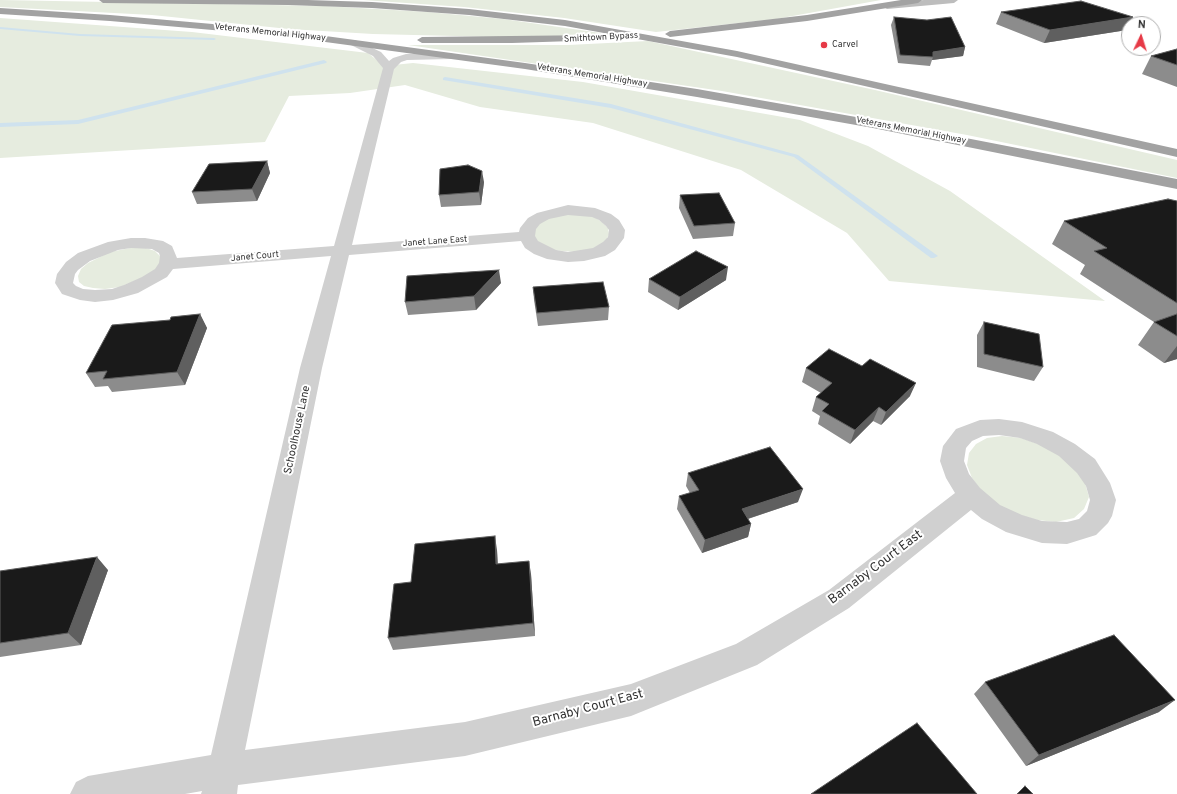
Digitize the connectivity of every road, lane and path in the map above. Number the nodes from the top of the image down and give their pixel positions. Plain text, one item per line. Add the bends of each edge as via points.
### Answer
1 (103, 0) edge
2 (918, 0) edge
3 (954, 0) edge
4 (887, 6) junction
5 (0, 11) edge
6 (783, 22) junction
7 (281, 33) junction
8 (643, 36) junction
9 (355, 43) junction
10 (451, 56) junction
11 (389, 68) junction
12 (926, 96) junction
13 (1177, 153) edge
14 (1177, 184) edge
15 (527, 236) junction
16 (342, 249) junction
17 (168, 264) junction
18 (971, 495) junction
19 (221, 782) edge
20 (88, 794) edge

1 - 8 highway via 310,2 413,7 525,18
2 - 4 highway, Smithtown Bypass
3 - 4 main road
4 - 6 highway, Smithtown Bypass
5 - 7 highway, Veterans Memorial Highway via 103,17
6 - 8 highway, Smithtown Bypass
6 - 12 highway via 733,33 728,37 728,41 743,50 865,77
7 - 8 highway, Smithtown Bypass via 408,39 540,40
7 - 9 highway, Veterans Memorial Highway
8 - 12 highway
9 - 10 highway, Veterans Memorial Highway
9 - 11 street via 377,54
10 - 11 street via 406,57 397,60
10 - 14 highway, Veterans Memorial Highway via 608,78 761,104 977,143
11 - 16 street, Schoolhouse Lane
12 - 13 highway
15 - 15 street via 531,244 553,255 584,256 610,246 616,238 617,230 609,220 595,213 568,210 538,218 528,228
15 - 16 street, Janet Lane East
16 - 17 street, Janet Court
16 - 19 street, Schoolhouse Lane via 311,368
17 - 17 street via 170,256 157,245 145,243 114,246 98,251 72,266 66,274 64,283 69,290 80,294 113,294 148,282
18 - 18 street via 991,512 1015,524 1042,532 1067,533 1087,527 1100,516 1103,500 1094,477 1086,466 1067,450 1045,438 1022,430 999,427 980,428 964,435 955,446 952,461 958,478
18 - 19 street, Barnaby Court East via 839,599 746,655 631,700 465,739
19 - 20 street, Barnaby Court East

